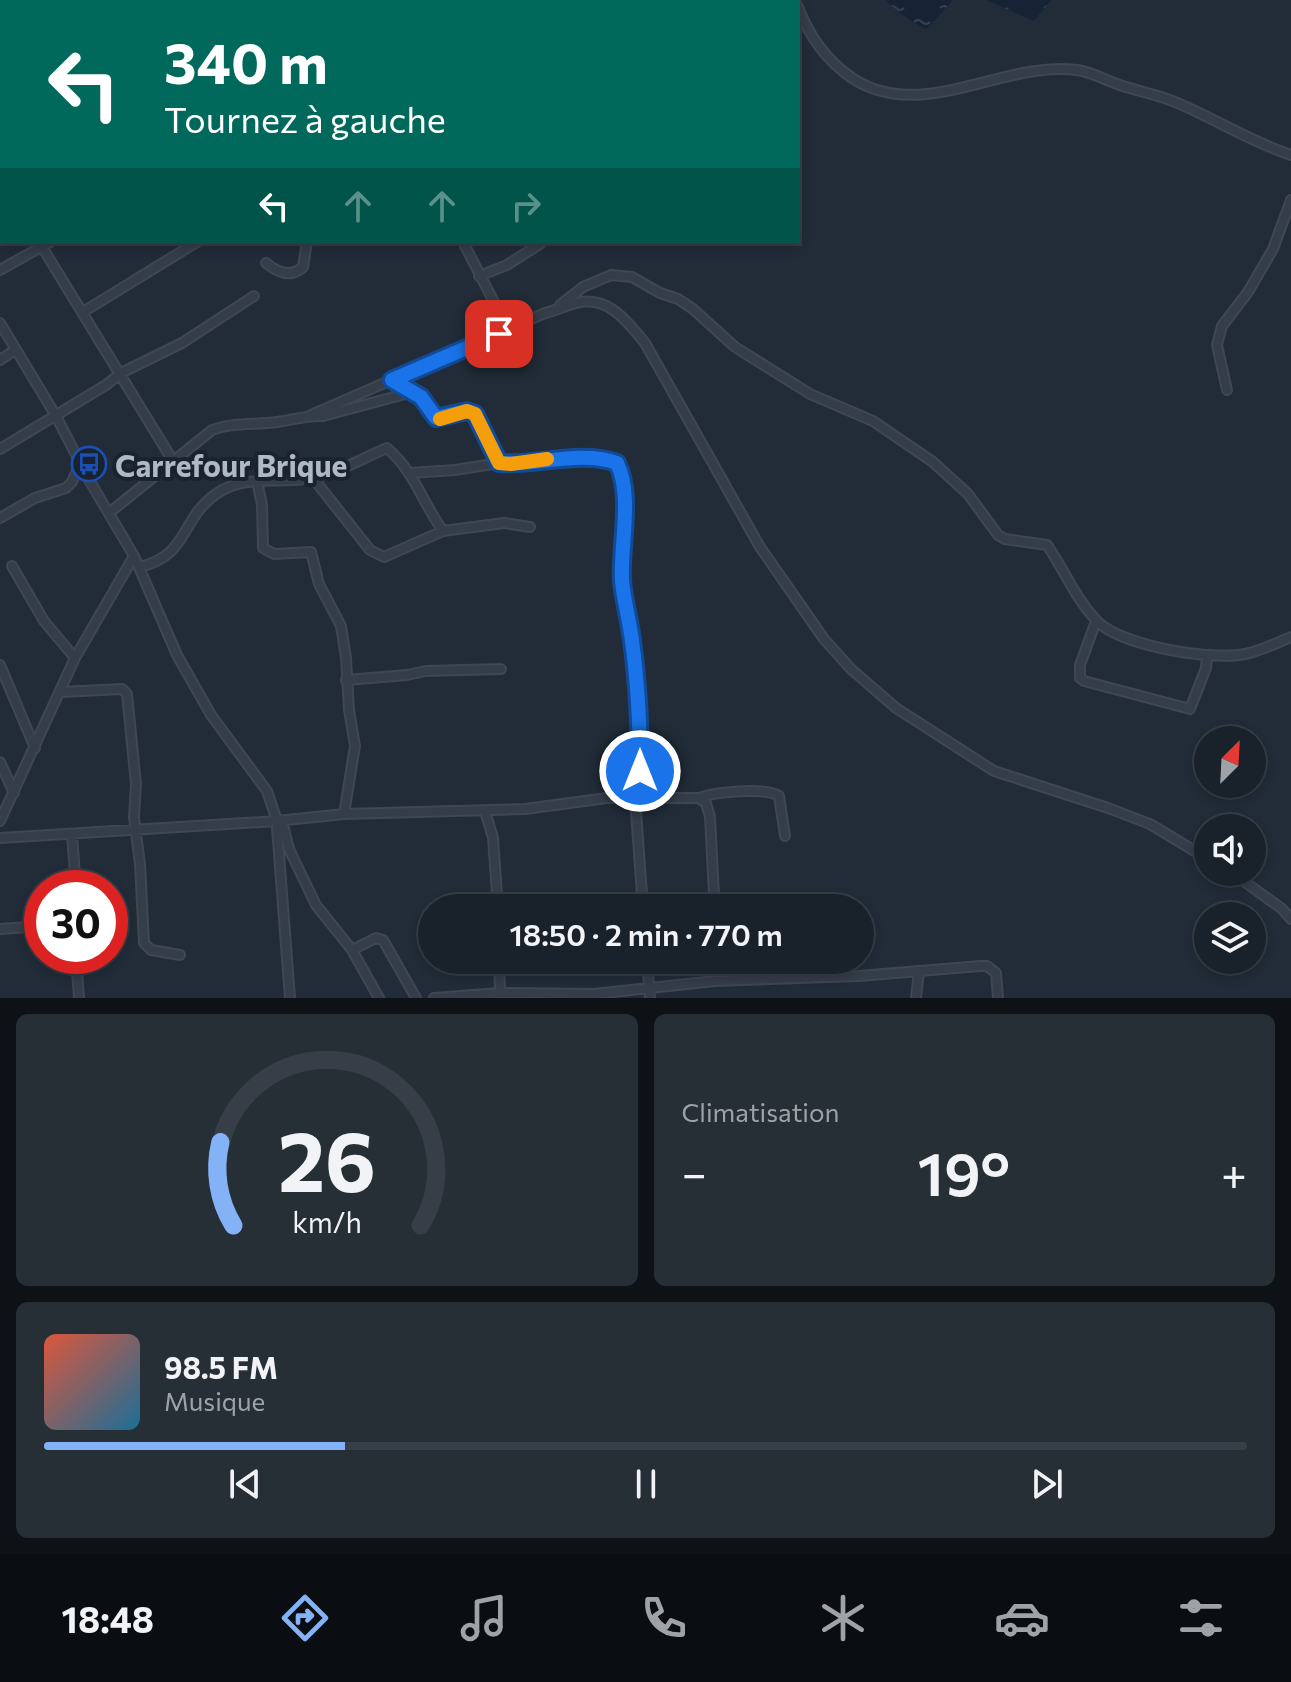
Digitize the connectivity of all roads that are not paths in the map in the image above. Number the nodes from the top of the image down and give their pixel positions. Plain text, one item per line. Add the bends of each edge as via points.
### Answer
1 (800, 12) edge
2 (1291, 155) edge
3 (1291, 200) edge
4 (42, 244) edge
5 (45, 244) edge
6 (194, 244) edge
7 (307, 244) edge
8 (464, 244) edge
9 (537, 244) edge
10 (266, 263) dead end
11 (0, 270) edge
12 (479, 276) junction
13 (254, 296) dead end
14 (554, 311) junction
15 (83, 312) junction
16 (0, 323) edge
17 (508, 329) junction
18 (15, 350) junction
19 (0, 360) edge
20 (121, 373) junction
21 (392, 380) junction
22 (1227, 390) dead end
23 (413, 392) junction
24 (311, 415) junction
25 (56, 416) junction
26 (0, 449) edge
27 (173, 461) junction
28 (80, 463) junction
29 (499, 463) junction
30 (410, 473) junction
31 (313, 478) junction
32 (257, 481) junction
33 (109, 513) junction
34 (0, 518) edge
35 (530, 527) dead end
36 (443, 531) junction
37 (134, 556) junction
38 (12, 566) dead end
39 (139, 567) junction
40 (1096, 621) junction
41 (1291, 637) edge
42 (1207, 655) junction
43 (75, 658) junction
44 (0, 665) edge
45 (501, 669) dead end
46 (346, 680) junction
47 (61, 692) junction
48 (35, 749) junction
49 (0, 762) edge
50 (2, 772) edge
51 (14, 793) junction
52 (635, 798) junction
53 (699, 798) junction
54 (485, 811) junction
55 (344, 814) junction
56 (0, 821) edge
57 (281, 823) junction
58 (136, 830) junction
59 (72, 834) junction
60 (785, 836) dead end
61 (0, 838) edge
62 (1194, 851) edge
63 (75, 870) edge
64 (1250, 886) edge
65 (497, 894) edge
66 (642, 894) edge
67 (714, 894) edge
68 (1291, 919) edge
69 (24, 927) edge
70 (0, 929) edge
71 (352, 950) junction
72 (180, 955) dead end
73 (919, 971) junction
74 (77, 974) edge
75 (499, 974) edge
76 (500, 993) junction
77 (650, 993) edge
78 (79, 998) edge
79 (290, 998) edge
80 (379, 998) edge
81 (416, 998) edge
82 (434, 998) edge
83 (916, 998) edge
84 (998, 998) edge

1 - 2 street via 824,55 879,91 920,95 1023,73 1076,70 1177,103
3 - 22 street via 1273,249 1222,326 1217,345
4 - 11 street
5 - 15 street
6 - 15 street
7 - 10 street via 305,262 297,272 288,274
8 - 12 street
9 - 12 street
12 - 17 street
13 - 20 street via 182,343
14 - 17 street
14 - 40 street via 583,287 611,275 632,277 678,299 735,347 810,394 873,421 933,462 968,494 998,535 1047,545
14 - 62 street via 590,302 609,306 627,321 654,358 760,547 809,619 838,655 896,708 994,771 1150,824
15 - 20 street
16 - 18 street
17 - 21 street
18 - 19 street
18 - 25 street
20 - 25 street
20 - 27 street
21 - 23 street
21 - 24 street
23 - 24 street
23 - 29 street via 436,418 475,414
24 - 27 street via 227,424
25 - 26 street
25 - 28 street
27 - 33 street
28 - 33 street
28 - 34 street via 66,488
29 - 30 street
29 - 52 street via 612,461 620,469 622,581 640,732
30 - 31 street via 387,448
30 - 36 street
31 - 32 street
31 - 36 street via 375,555 384,557
32 - 39 street via 217,493 197,511 179,545 154,564
32 - 46 street via 263,548 274,554 311,552 319,584 341,626
33 - 37 street
35 - 36 street via 504,523
37 - 39 street
37 - 43 street
38 - 43 street via 44,621
39 - 57 street via 177,655 211,715 267,791
40 - 42 street via 1146,644
40 - 42 street via 1080,665 1084,681 1190,709
41 - 42 street via 1247,654
43 - 47 street
44 - 48 street
45 - 46 street
46 - 55 street via 355,746
47 - 48 street
47 - 58 street via 126,691
48 - 51 street
49 - 50 street
50 - 51 street
51 - 56 street
52 - 53 street
52 - 54 street
52 - 66 street
53 - 60 street via 774,792 782,802
53 - 67 street via 710,817
54 - 55 street
54 - 65 street via 493,838
55 - 57 street
57 - 58 street
57 - 71 street via 316,905
57 - 79 street via 277,828
58 - 59 street
58 - 72 street via 144,943 151,950
59 - 61 street
59 - 63 street
64 - 68 street
69 - 70 street
71 - 80 street
71 - 81 street via 376,938 383,940
73 - 77 street via 715,981
73 - 83 street
73 - 84 street via 987,966 996,973
74 - 78 street
75 - 76 street
76 - 77 street
76 - 82 street

